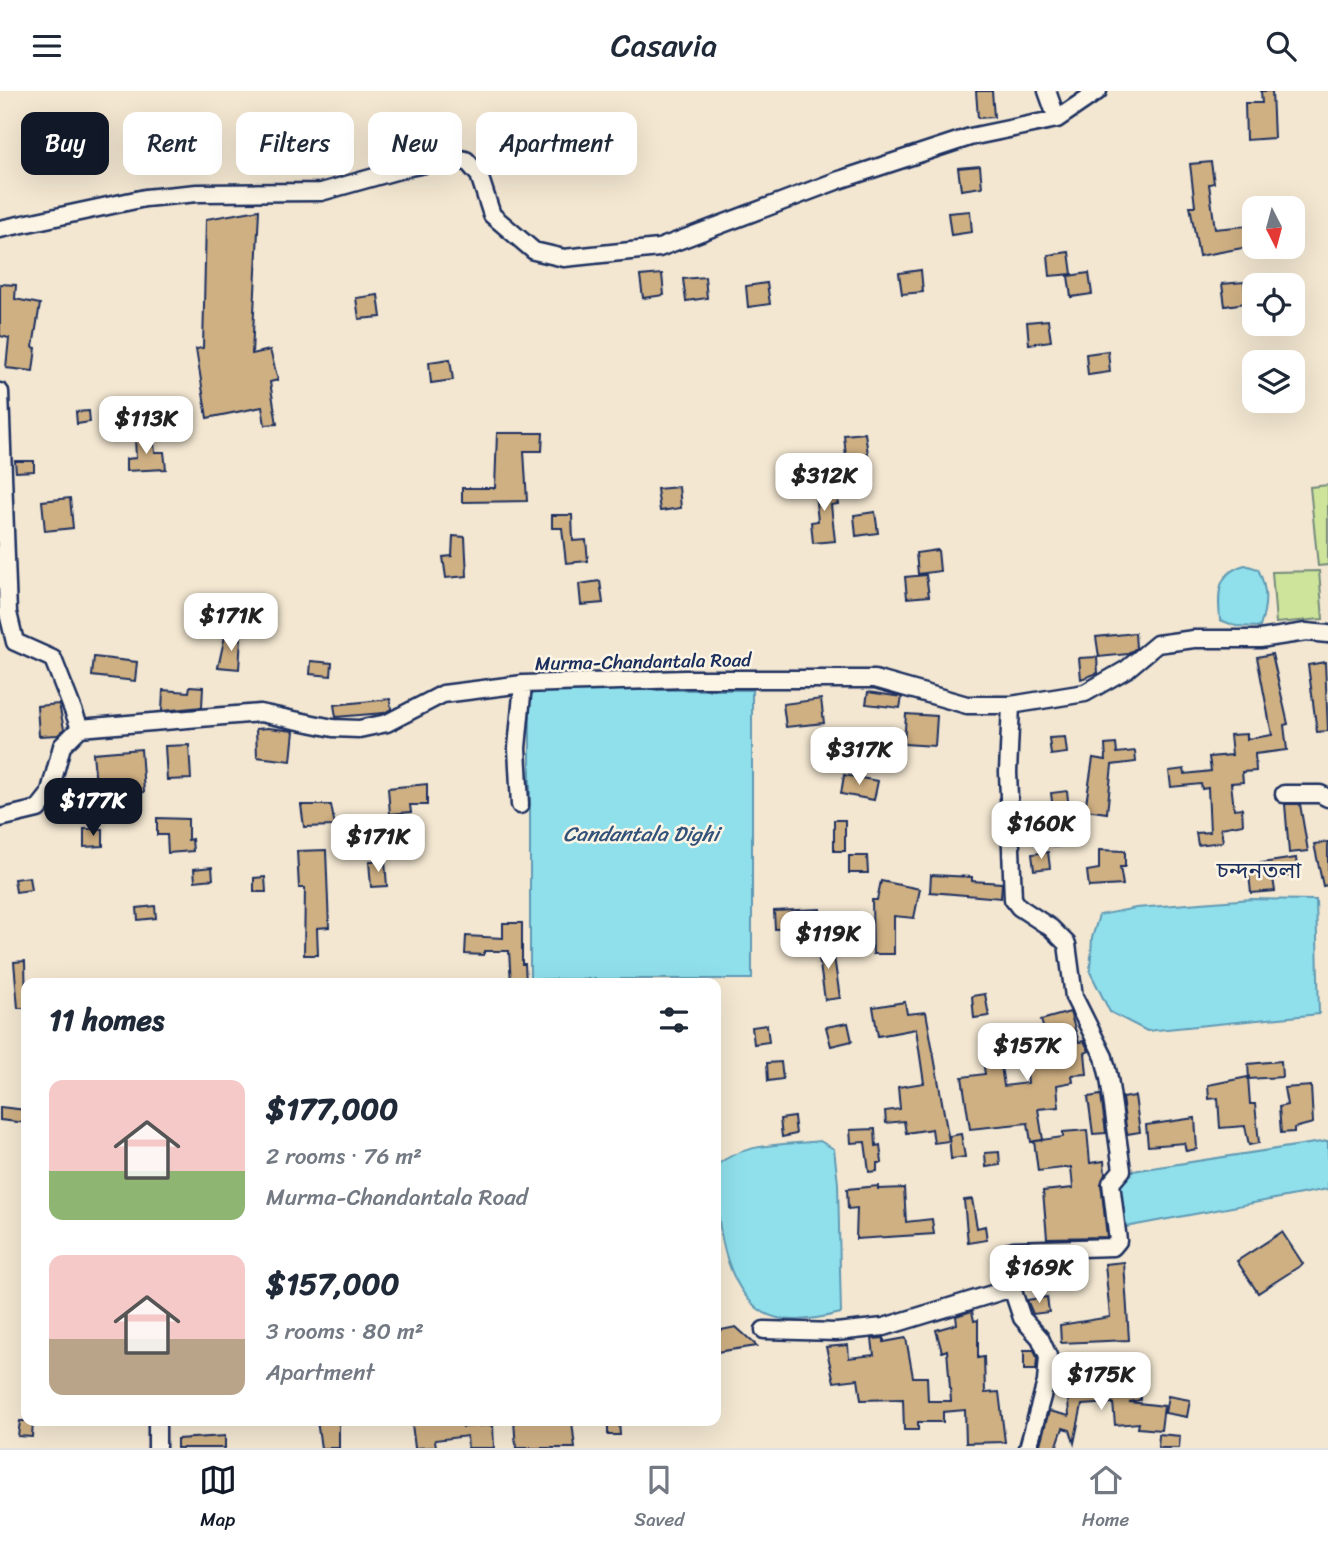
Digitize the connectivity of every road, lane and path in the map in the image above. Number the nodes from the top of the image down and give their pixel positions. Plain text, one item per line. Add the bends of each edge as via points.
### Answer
1 (1047, 91) edge
2 (1098, 91) edge
3 (1057, 119) junction
4 (0, 229) edge
5 (0, 392) edge
6 (1328, 634) edge
7 (523, 684) junction
8 (1011, 705) junction
9 (80, 728) junction
10 (1284, 794) dead end
11 (1328, 798) edge
12 (520, 805) dead end
13 (0, 818) edge
14 (1012, 1288) junction
15 (764, 1330) dead end
16 (157, 1426) edge
17 (157, 1448) edge
18 (1028, 1448) edge

1 - 3 street
2 - 3 street
3 - 4 street via 970,137 839,180 659,248 605,254 564,258 534,251 492,215 479,175 466,160 456,158 321,192 145,198
5 - 9 street via 10,623 15,642 53,659
6 - 8 street, Murma-Chandantala Road via 1157,643 1127,669 1085,693
7 - 8 street, Murma-Chandantala Road via 875,679 967,705
7 - 9 street, Murma-Chandantala Road via 443,694 387,723 359,729 260,713
7 - 12 street via 517,748
8 - 14 street via 1008,772 1013,899 1067,944 1074,997 1110,1078 1122,1170 1111,1182 1118,1241 1112,1247 1013,1250 1003,1258
9 - 13 street via 62,747 49,795 38,809
10 - 11 street
14 - 15 street via 884,1327 836,1332
14 - 18 street via 1022,1318 1040,1338 1048,1356 1046,1382
16 - 17 street

